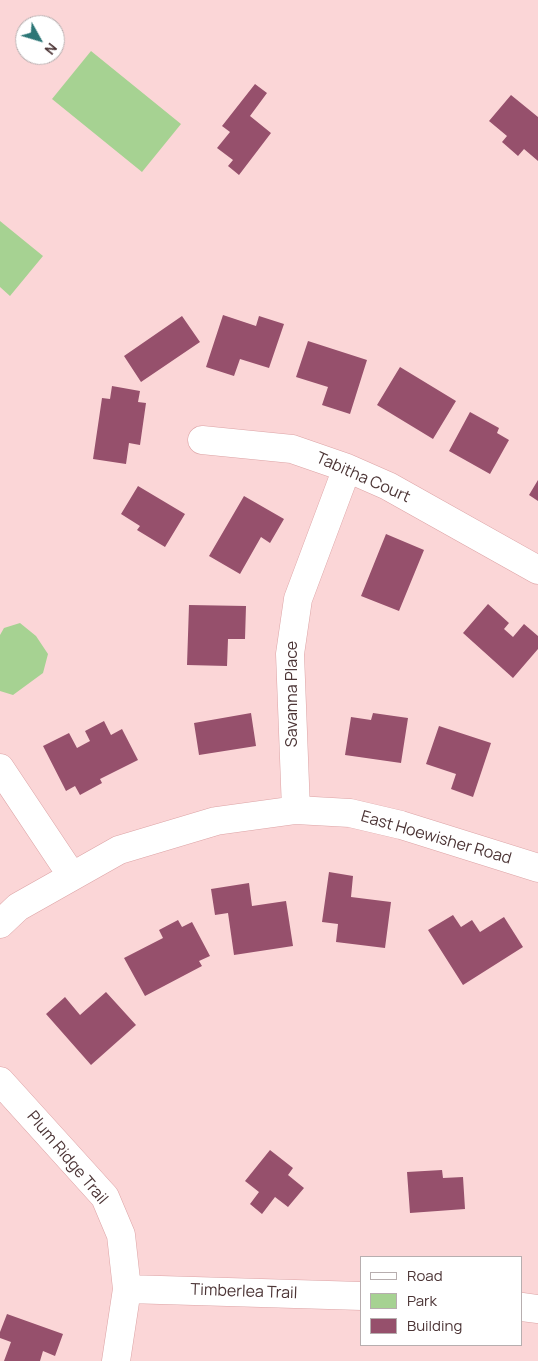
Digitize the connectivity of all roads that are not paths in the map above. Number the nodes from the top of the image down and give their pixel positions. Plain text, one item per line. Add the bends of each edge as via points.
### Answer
1 (202, 440) dead end
2 (346, 468) junction
3 (538, 570) edge
4 (0, 768) edge
5 (296, 810) junction
6 (538, 868) edge
7 (72, 876) junction
8 (0, 924) edge
9 (0, 1081) edge
10 (126, 1289) junction
11 (360, 1296) edge
12 (523, 1306) edge
13 (538, 1309) edge
14 (116, 1361) edge

1 - 2 street, Tabitha Court via 292,448
2 - 3 street, Tabitha Court via 388,486
2 - 5 street, Savanna Place via 298,598 290,654
4 - 7 street
5 - 6 street, East Hoewisher Road via 350,813 401,825
5 - 7 street, East Hoewisher Road via 216,821 118,850
7 - 8 street, East Hoewisher Road via 18,907
9 - 10 street, Plum Ridge Trail via 105,1197 121,1235
10 - 11 street, Timberlea Trail
10 - 14 street, Plum Ridge Trail
12 - 13 street

